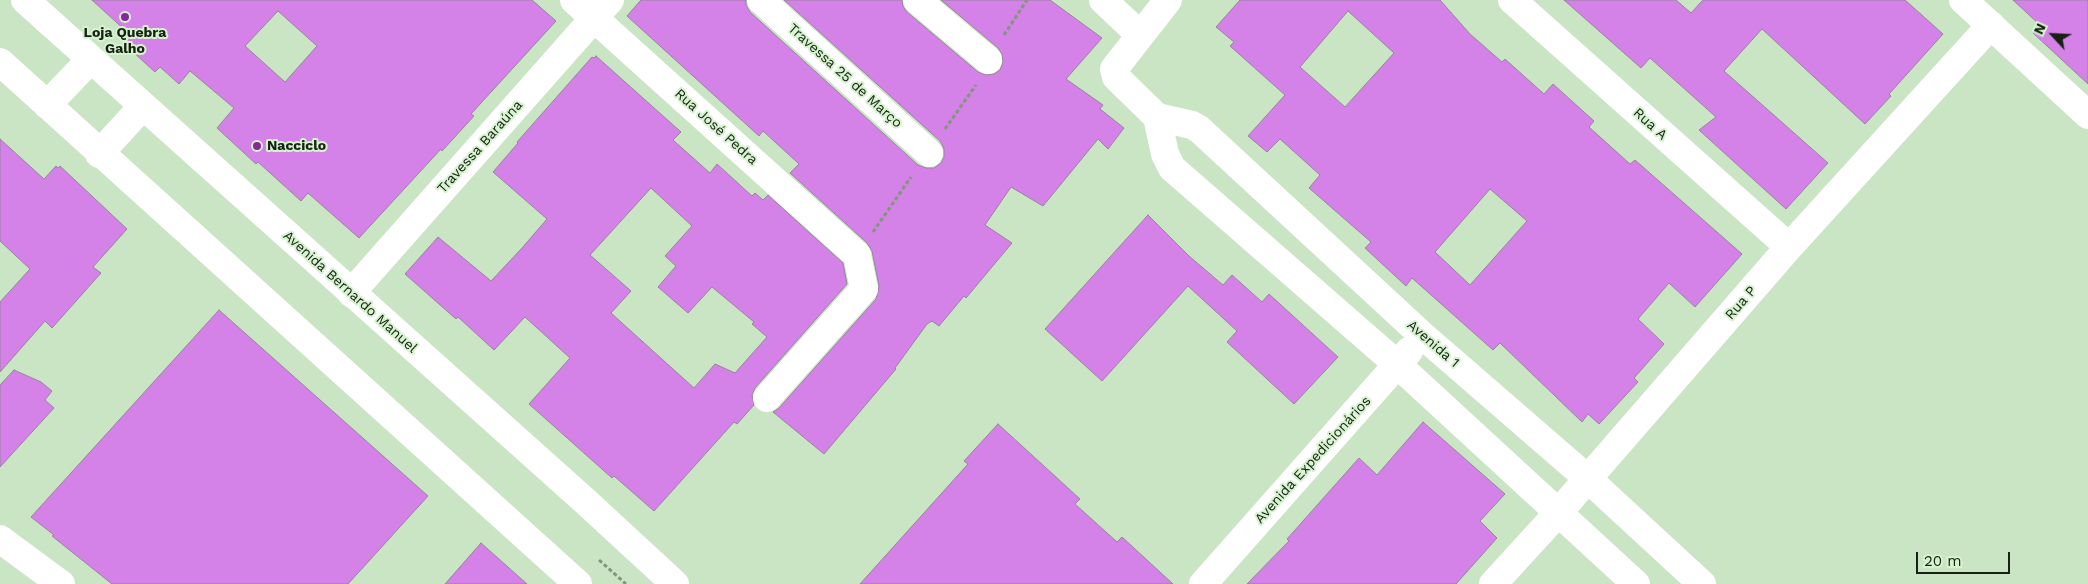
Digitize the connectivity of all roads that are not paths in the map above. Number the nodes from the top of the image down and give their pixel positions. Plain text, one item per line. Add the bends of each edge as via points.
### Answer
1 (25, 0) edge
2 (574, 0) edge
3 (761, 0) edge
4 (917, 0) edge
5 (1103, 0) edge
6 (1168, 0) edge
7 (1512, 0) edge
8 (1964, 0) edge
9 (602, 9) edge
10 (1991, 25) junction
11 (1139, 34) junction
12 (91, 60) junction
13 (988, 60) dead end
14 (0, 62) edge
15 (46, 105) junction
16 (143, 106) junction
17 (2088, 115) edge
18 (1157, 117) junction
19 (929, 153) dead end
20 (99, 154) junction
21 (1789, 247) junction
22 (350, 293) junction
23 (1422, 336) junction
24 (1398, 365) junction
25 (767, 398) dead end
26 (1588, 478) junction
27 (1558, 513) junction
28 (0, 539) edge
29 (61, 584) edge
30 (578, 584) edge
31 (675, 584) edge
32 (1203, 584) edge
33 (1493, 584) edge
34 (1636, 584) edge
35 (1702, 584) edge

1 - 12 street, Avenida Bernardo Manuel
2 - 9 street, Rua José Pedra
3 - 19 street, Travessa 25 de Março
4 - 13 street
5 - 11 street
6 - 11 street
7 - 21 street, Rua A
8 - 10 street
9 - 22 street, Travessa Baraúna
9 - 25 street, Rua José Pedra via 857,255 864,289
10 - 17 street
10 - 21 street, Rua P
11 - 18 street via 1114,69 1116,77
12 - 15 street
12 - 16 street, Avenida Bernardo Manuel
14 - 15 street
15 - 20 street
16 - 20 street
16 - 22 street, Avenida Bernardo Manuel
18 - 23 street, Avenida 1 via 1199,129
18 - 24 street via 1165,154 1172,168
20 - 30 street
21 - 26 street, Rua P
22 - 31 street, Avenida Bernardo Manuel
23 - 24 street, Avenida Expedicionários
23 - 26 street, Avenida 1
24 - 27 street
24 - 32 street, Avenida Expedicionários
26 - 27 street, Rua P
26 - 35 street, Avenida 1
27 - 33 street, Rua P
27 - 34 street
28 - 29 street

